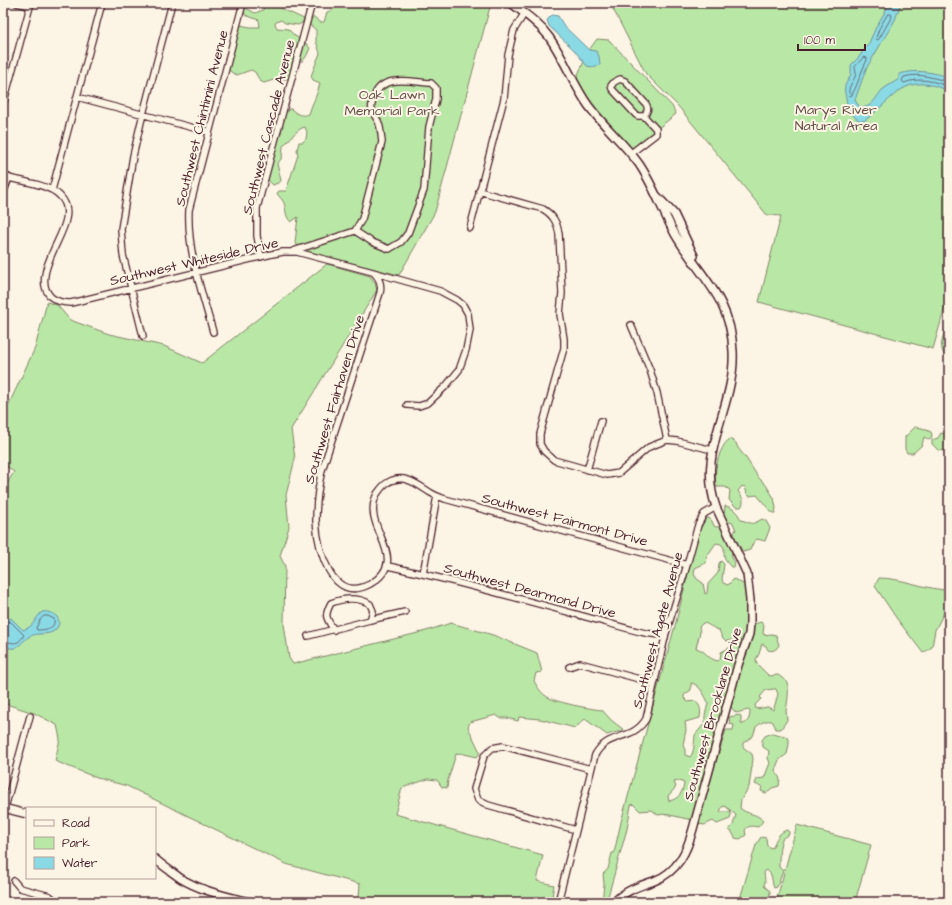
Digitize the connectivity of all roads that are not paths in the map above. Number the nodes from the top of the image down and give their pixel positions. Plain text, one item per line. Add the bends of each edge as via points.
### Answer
1 (17, 3) edge
2 (102, 3) edge
3 (172, 3) edge
4 (243, 3) edge
5 (312, 3) edge
6 (510, 3) edge
7 (30, 5) edge
8 (524, 14) junction
9 (77, 97) junction
10 (3, 105) edge
11 (143, 114) junction
12 (644, 116) junction
13 (209, 132) junction
14 (630, 154) junction
15 (5, 177) edge
16 (52, 190) junction
17 (3, 191) edge
18 (479, 191) junction
19 (470, 228) dead end
20 (355, 231) junction
21 (292, 252) junction
22 (261, 257) junction
23 (196, 272) junction
24 (374, 273) junction
25 (131, 288) junction
26 (631, 326) dead end
27 (213, 332) dead end
28 (143, 336) dead end
29 (407, 405) dead end
30 (601, 421) dead end
31 (667, 440) junction
32 (712, 450) junction
33 (587, 470) junction
34 (437, 496) junction
35 (716, 507) junction
36 (687, 565) junction
37 (388, 566) junction
38 (423, 574) junction
39 (353, 588) junction
40 (353, 599) junction
41 (405, 612) dead end
42 (370, 620) junction
43 (334, 630) junction
44 (666, 633) junction
45 (308, 636) dead end
46 (569, 667) dead end
47 (654, 683) junction
48 (30, 716) dead end
49 (591, 769) junction
50 (4, 808) edge
51 (26, 814) edge
52 (576, 830) junction
53 (156, 861) edge
54 (14, 881) dead end
55 (57, 902) edge
56 (248, 902) edge
57 (558, 902) edge
58 (614, 902) edge

1 - 7 street
2 - 9 street
3 - 11 street
4 - 13 street, Southwest Chintimini Avenue
5 - 22 street, Southwest Cascade Avenue via 256,214
6 - 8 street, Southwest Brooklane Drive
7 - 10 street
8 - 14 street, Southwest Brooklane Drive via 550,38 585,101
8 - 18 street via 514,30 508,55 504,99
9 - 11 street
9 - 16 street
11 - 13 street
11 - 25 street via 121,229 123,255
12 - 12 street via 648,107 646,104 625,81 620,79 614,82 612,89 636,115
12 - 14 street via 655,127 656,134
13 - 23 street, Southwest Chintimini Avenue via 189,210 189,235
14 - 32 street, Southwest Brooklane Drive via 681,226 701,271 715,290 731,331 733,369
15 - 16 street
15 - 17 street
16 - 25 street, Southwest Whiteside Drive via 63,199 67,212 45,275 48,294 60,302 71,303
18 - 19 street
18 - 33 street via 543,209 550,213 557,225 562,293 560,314 564,348 540,434 540,444 554,460
20 - 20 street via 362,219 382,142 378,121 372,111 375,94 382,85 393,80 431,83 436,88 436,99 429,127 424,190 408,233 401,242 389,249
20 - 21 street
21 - 22 street, Southwest Whiteside Drive
21 - 24 street, Southwest Whiteside Drive
22 - 23 street, Southwest Whiteside Drive
23 - 25 street, Southwest Whiteside Drive
23 - 27 street, Southwest Chintimini Avenue
24 - 29 street, Southwest Whiteside Drive via 443,292 463,305 469,318 470,335 461,365 454,377 428,403 419,406
24 - 39 street, Southwest Fairhaven Drive via 380,280 380,294 322,470 317,495 318,536 330,574 338,584
25 - 28 street
26 - 31 street via 650,370
30 - 33 street
31 - 32 street
31 - 33 street via 649,446 619,473 607,475
32 - 35 street, Southwest Brooklane Drive via 710,480
34 - 36 street, Southwest Fairmont Drive
34 - 37 street via 405,479 392,480 379,492 373,514 385,547
34 - 38 street
35 - 36 street, Southwest Agate Avenue via 704,514 700,521
35 - 58 street, Southwest Brooklane Drive via 747,574 750,600 749,634 686,852 676,866 664,876 628,890
36 - 44 street, Southwest Agate Avenue
37 - 38 street, Southwest Dearmond Drive
37 - 39 street via 375,581
38 - 44 street, Southwest Dearmond Drive via 529,600 634,630 662,635
39 - 40 street
40 - 42 street via 363,599 370,604
40 - 43 street via 340,599 331,603 326,612 328,622
41 - 42 street
42 - 43 street
43 - 45 street
44 - 47 street, Southwest Agate Avenue
46 - 47 street via 580,663
47 - 49 street, Southwest Agate Avenue via 642,726 599,747
48 - 50 street
49 - 52 street, Southwest Agate Avenue
49 - 52 street via 503,746 492,748 484,756 474,789 478,800 488,806
50 - 51 street
52 - 57 street, Southwest Agate Avenue
53 - 56 street via 197,886
54 - 55 street via 20,888 50,896

